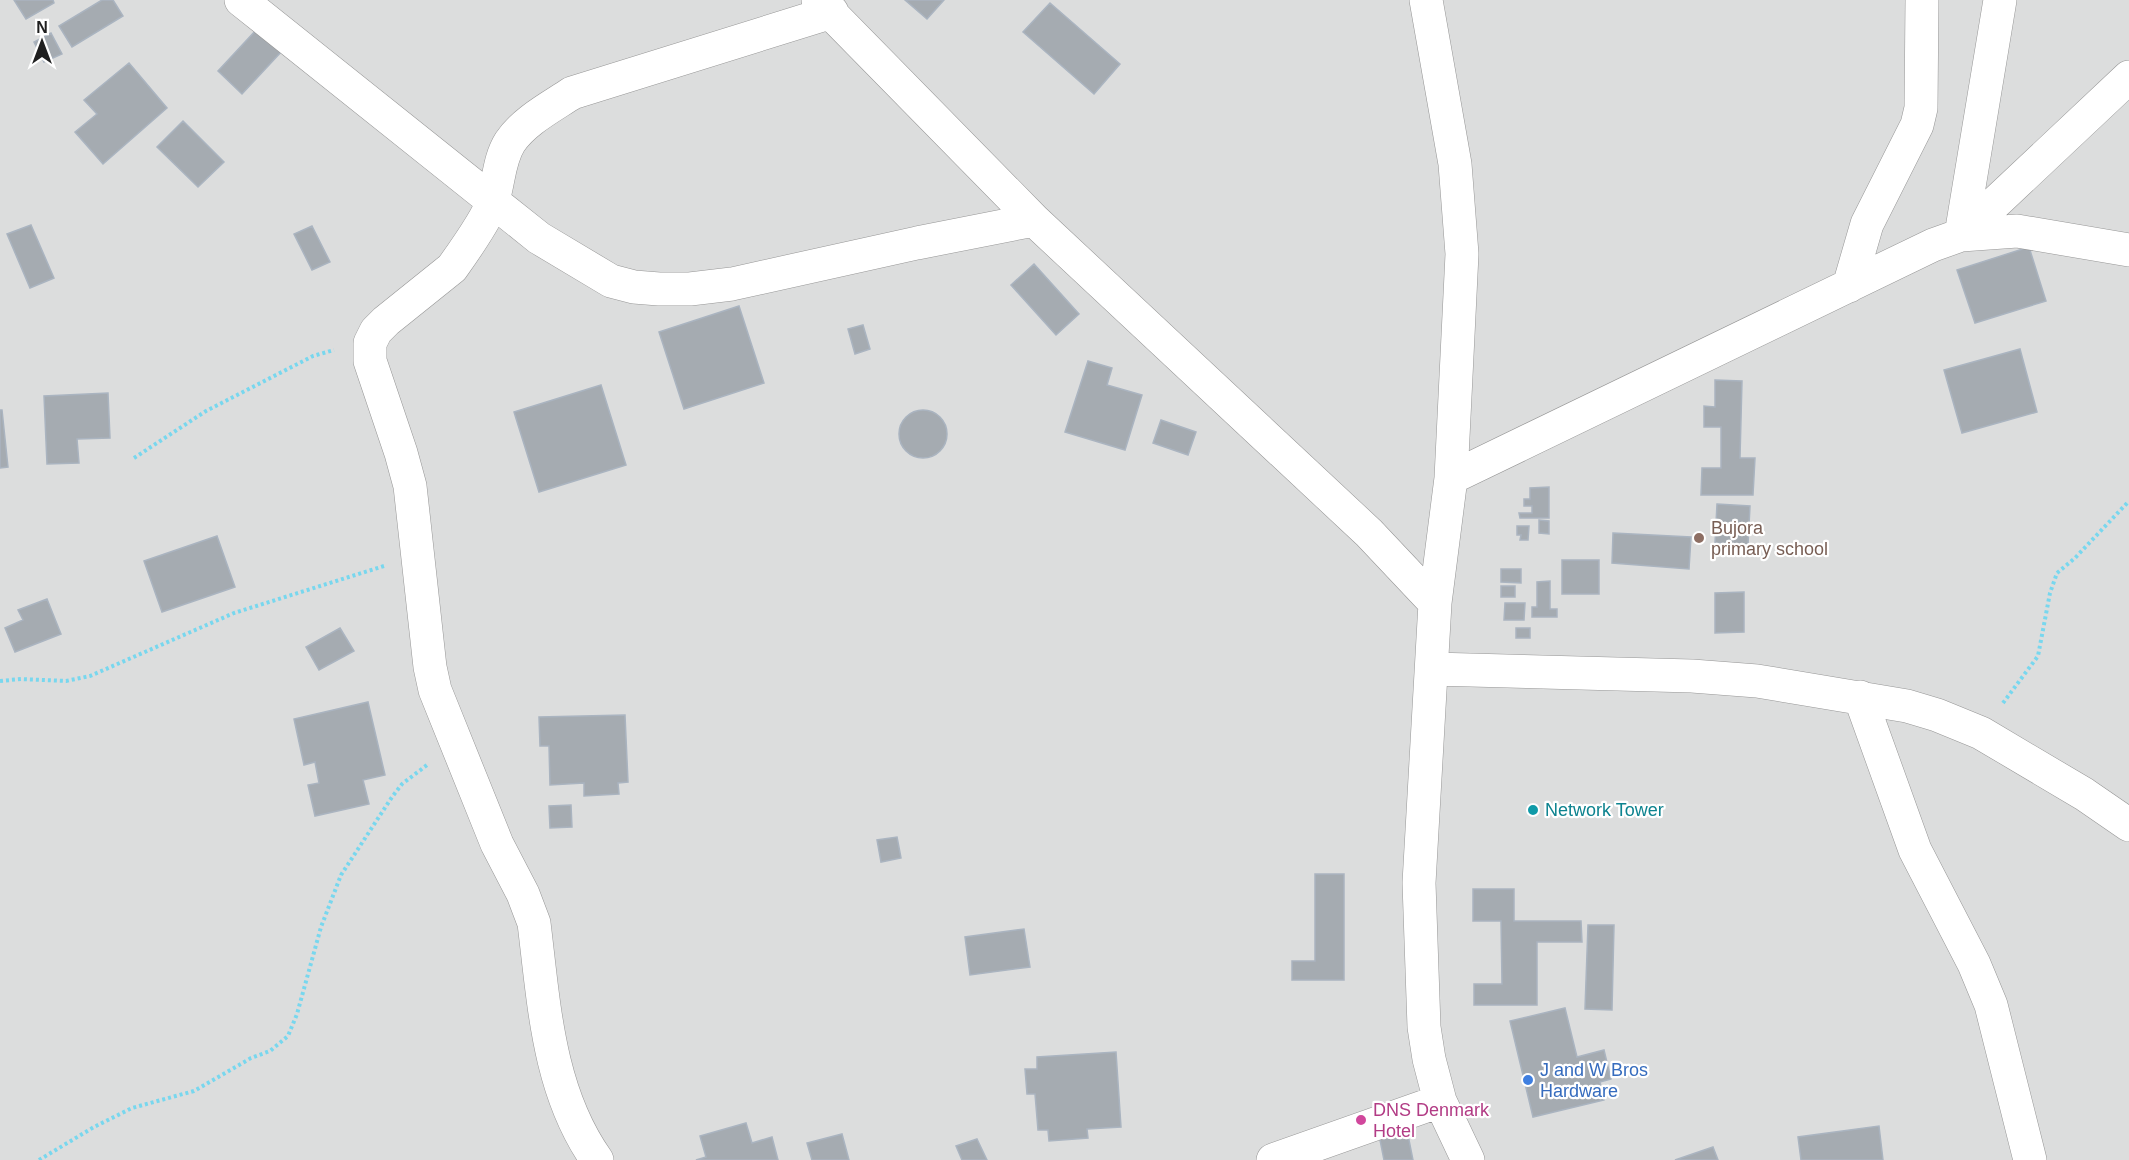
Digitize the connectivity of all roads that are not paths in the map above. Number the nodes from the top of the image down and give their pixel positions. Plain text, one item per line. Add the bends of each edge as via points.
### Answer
1 (242, 0) edge
2 (1426, 0) edge
3 (1922, 0) edge
4 (2000, 0) edge
5 (825, 6) edge
6 (2129, 77) edge
7 (493, 203) junction
8 (1034, 220) junction
9 (1961, 235) junction
10 (2129, 250) edge
11 (1849, 286) junction
12 (1451, 478) junction
13 (1435, 603) junction
14 (1433, 669) junction
15 (1860, 698) junction
16 (2129, 825) edge
17 (1440, 1101) junction
18 (597, 1160) edge
19 (1273, 1160) edge
20 (1468, 1160) edge
21 (2030, 1160) edge

1 - 7 street
2 - 12 street via 1455,164 1462,254
3 - 11 street via 1921,108 1917,125 1867,224
4 - 9 street
5 - 7 street via 572,93 516,134 502,159
5 - 8 street
6 - 9 street
7 - 8 street via 539,238 611,281 659,290 732,284
7 - 18 street via 452,268 376,330 370,343 370,361 406,470 435,690 497,844 530,909 553,1057 566,1104 583,1141
8 - 13 street via 1369,533
9 - 10 street via 2017,231
9 - 11 street
11 - 12 street
12 - 13 street
13 - 14 street
14 - 15 street via 1692,676 1757,681
14 - 17 street via 1419,884 1424,1027
15 - 16 street via 1907,706 1981,733
15 - 21 street via 1915,850 1991,1005
17 - 19 street
17 - 20 street

